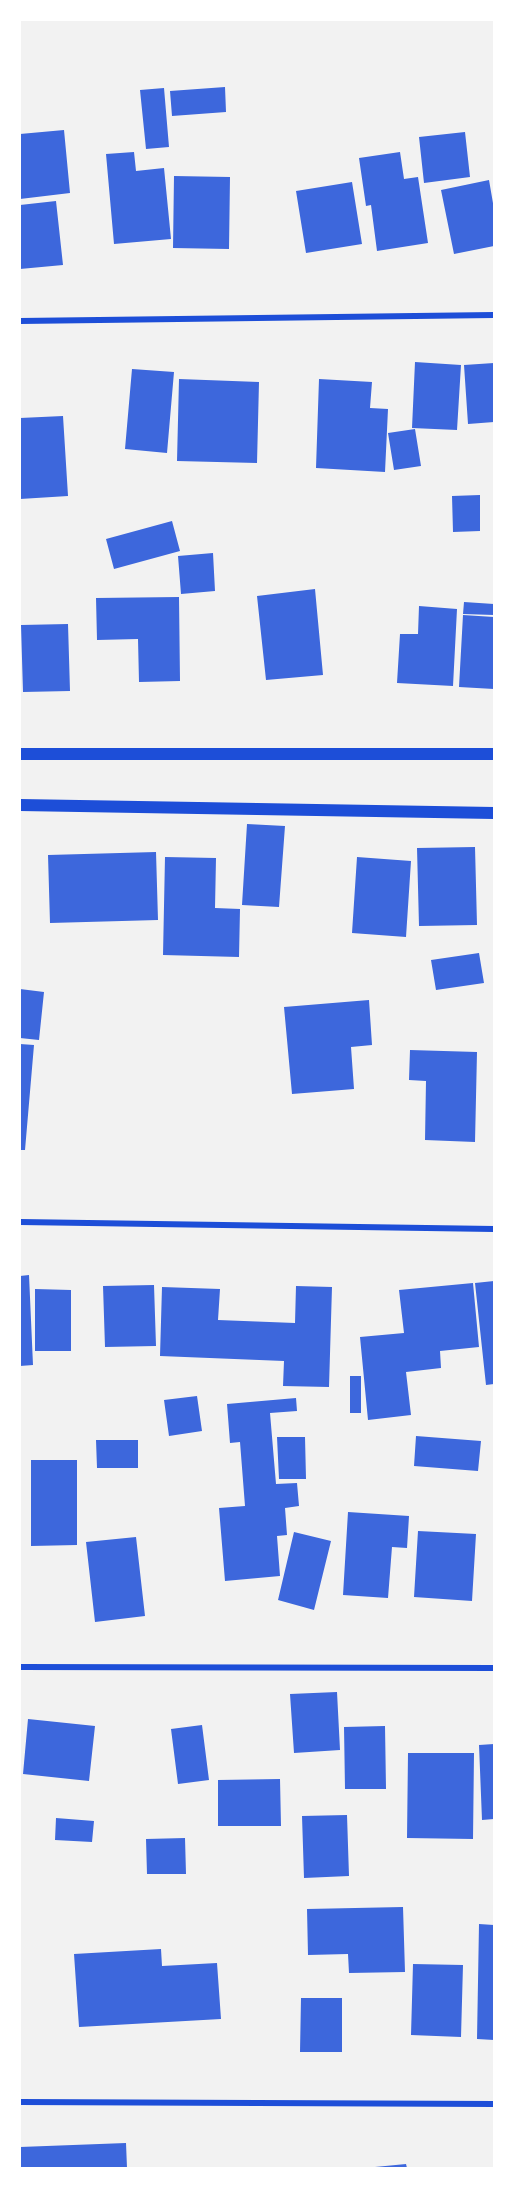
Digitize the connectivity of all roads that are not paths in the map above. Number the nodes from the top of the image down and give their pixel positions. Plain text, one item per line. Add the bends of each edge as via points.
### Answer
1 (495, 315) edge
2 (20, 321) edge
3 (20, 754) edge
4 (495, 754) edge
5 (20, 805) edge
6 (495, 813) edge
7 (20, 1222) edge
8 (495, 1229) edge
9 (20, 1667) edge
10 (495, 1668) edge
11 (20, 2102) edge
12 (495, 2104) edge

1 - 2 street
3 - 4 main road
5 - 6 main road
7 - 8 street
9 - 10 street
11 - 12 street

